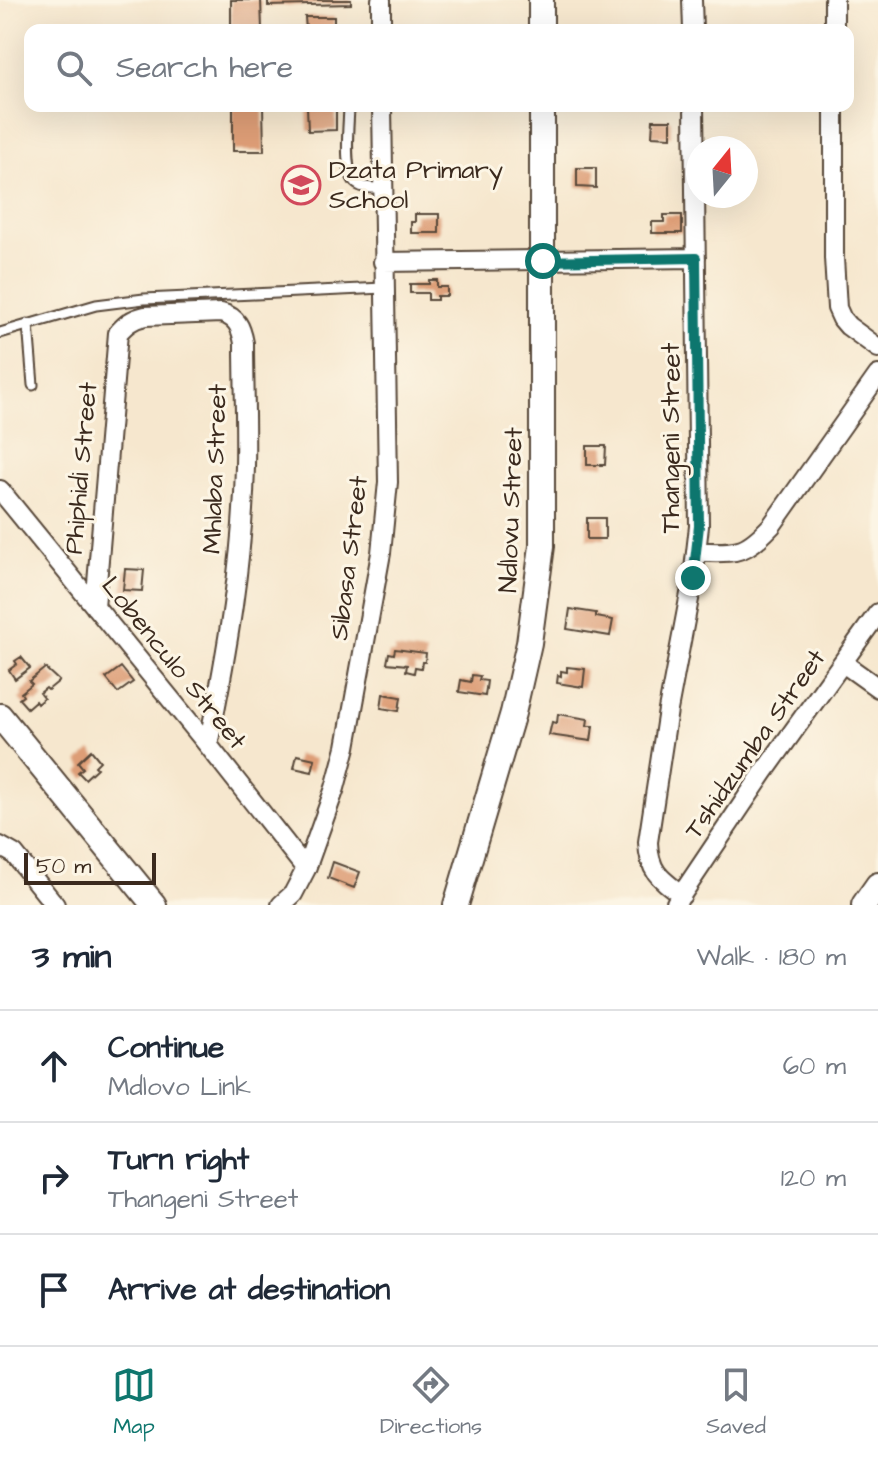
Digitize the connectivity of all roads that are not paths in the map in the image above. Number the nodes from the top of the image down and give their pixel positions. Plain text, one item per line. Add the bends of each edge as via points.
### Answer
1 (381, 0) edge
2 (541, 0) edge
3 (692, 0) edge
4 (834, 0) edge
5 (381, 24) edge
6 (541, 24) edge
7 (693, 24) edge
8 (834, 24) edge
9 (349, 112) edge
10 (382, 112) edge
11 (542, 112) edge
12 (694, 112) edge
13 (834, 112) edge
14 (383, 188) junction
15 (696, 258) junction
16 (543, 261) junction
17 (383, 262) junction
18 (384, 288) junction
19 (28, 324) junction
20 (0, 333) edge
21 (118, 333) joint
22 (878, 348) edge
23 (878, 375) edge
24 (33, 385) dead end
25 (0, 490) edge
26 (697, 552) junction
27 (95, 607) junction
28 (878, 613) edge
29 (843, 663) junction
30 (878, 688) edge
31 (0, 716) edge
32 (208, 745) junction
33 (82, 819) junction
34 (0, 846) edge
35 (0, 860) edge
36 (306, 869) junction
37 (878, 885) edge
38 (678, 900) edge
39 (55, 905) edge
40 (138, 905) edge
41 (154, 905) edge
42 (281, 905) edge
43 (456, 905) edge
44 (864, 905) edge

1 - 5 street
2 - 6 street
3 - 7 street
4 - 8 street
9 - 14 lane via 351,178 366,188
10 - 14 street, Sibasa Street
11 - 16 street, Ndlovu Street
12 - 15 street, Thangeni Street
13 - 22 street via 837,308 848,326
14 - 17 street, Sibasa Street
15 - 16 street
15 - 26 street, Thangeni Street
16 - 17 street
16 - 43 street, Ndlovu Street via 542,546 537,593 513,713
17 - 18 street, Sibasa Street
18 - 19 lane via 144,299 96,305
18 - 36 street, Sibasa Street via 388,482 381,553 346,747
19 - 20 lane
19 - 24 lane
21 - 27 street, Phiphidi Street
21 - 32 street, Mhlaba Street via 145,316 221,313 235,319 242,334 243,500 228,641
23 - 26 street via 753,545 741,551
25 - 27 street, Lobenculo Street
26 - 38 street, Thangeni Street via 648,842 654,870
27 - 32 street, Lobenculo Street
28 - 29 street, Tshidzumba Street
29 - 30 street
29 - 38 street, Tshidzumba Street
31 - 33 street
32 - 36 street, Lobenculo Street
33 - 40 street
33 - 41 street
34 - 35 street
34 - 39 street via 14,854
36 - 42 street, Sibasa Street
37 - 44 street

